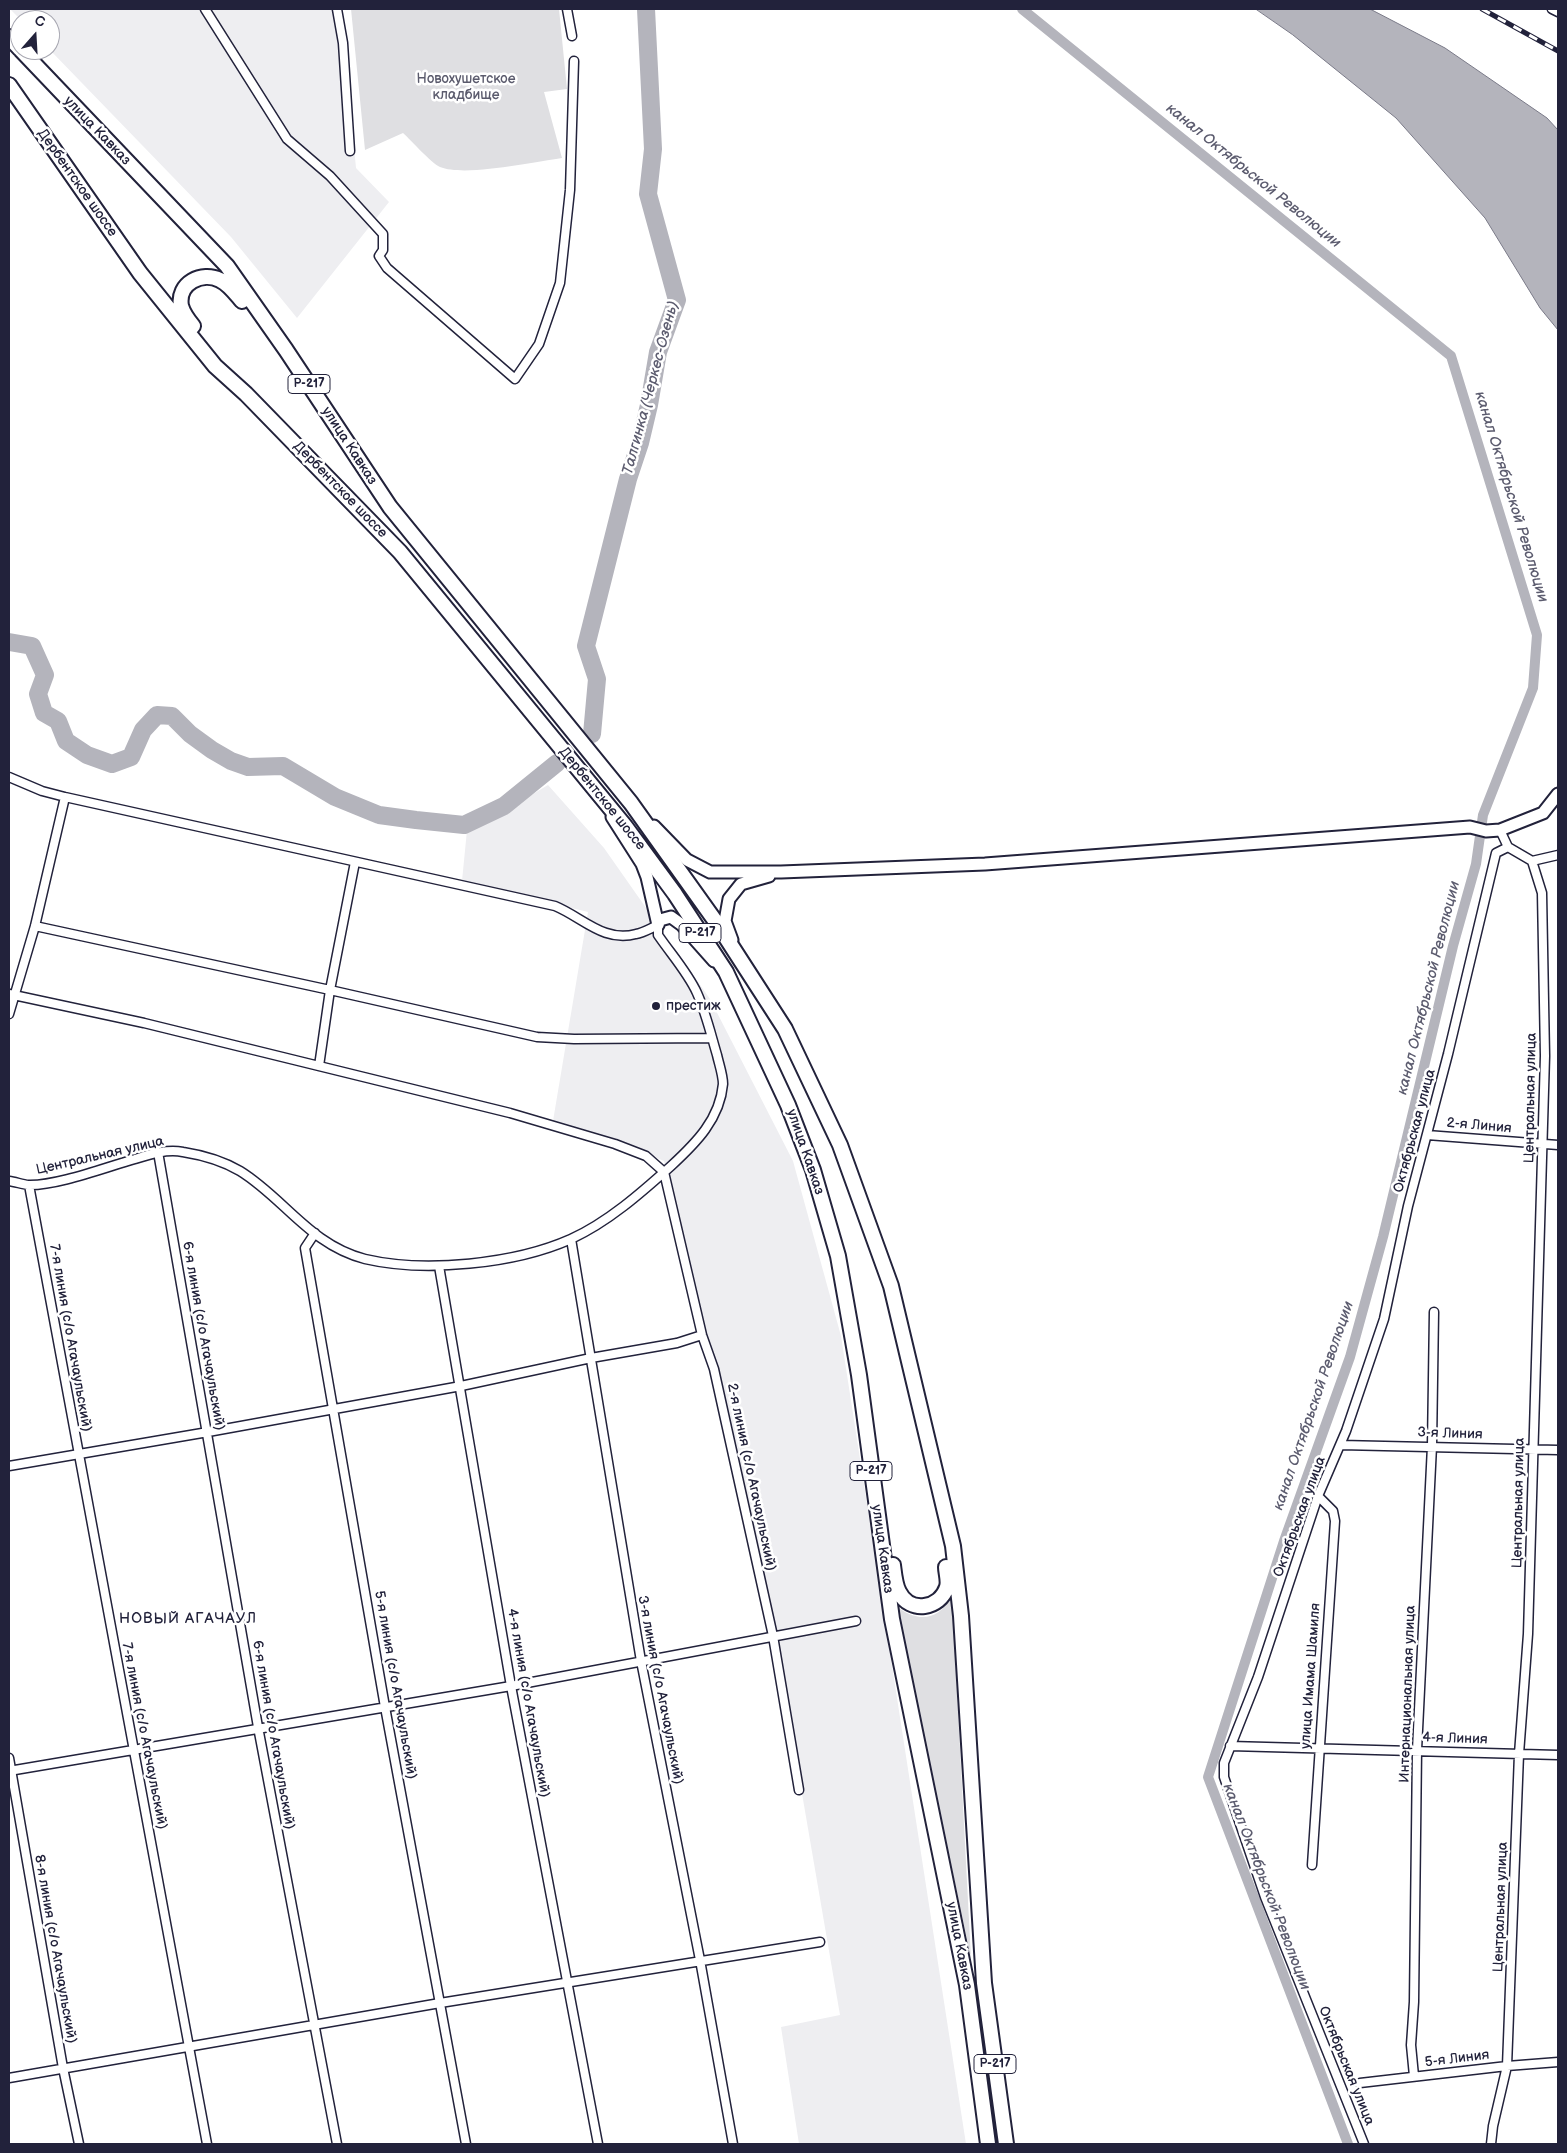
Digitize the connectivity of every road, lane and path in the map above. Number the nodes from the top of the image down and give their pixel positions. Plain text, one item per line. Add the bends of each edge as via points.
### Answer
1 (204, 9) edge
2 (337, 9) edge
3 (567, 9) edge
4 (1552, 9) edge
5 (1558, 12) edge
6 (572, 36) dead end
7 (30, 60) edge
8 (574, 61) dead end
9 (9, 85) edge
10 (350, 151) dead end
11 (286, 350) junction
12 (246, 394) junction
13 (9, 777) edge
14 (596, 791) junction
15 (1558, 794) edge
16 (65, 797) junction
17 (631, 803) junction
18 (1500, 830) junction
19 (1508, 847) junction
20 (1558, 854) edge
21 (1532, 861) junction
22 (355, 862) junction
23 (781, 872) junction
24 (675, 894) joint
25 (658, 925) junction
26 (35, 926) junction
27 (742, 964) junction
28 (726, 972) junction
29 (330, 990) junction
30 (12, 995) edge
31 (9, 1014) edge
32 (712, 1038) junction
33 (319, 1066) junction
34 (1427, 1134) junction
35 (1543, 1144) junction
36 (1558, 1145) edge
37 (158, 1152) junction
38 (664, 1172) junction
39 (9, 1181) edge
40 (29, 1185) junction
41 (315, 1233) junction
42 (571, 1239) junction
43 (439, 1266) junction
44 (1434, 1312) dead end
45 (702, 1336) junction
46 (591, 1358) junction
47 (461, 1386) junction
48 (334, 1408) junction
49 (208, 1432) junction
50 (1341, 1444) junction
51 (1432, 1446) junction
52 (1532, 1449) junction
53 (1558, 1450) edge
54 (78, 1455) junction
55 (934, 1460) junction
56 (870, 1462) junction
57 (9, 1466) edge
58 (1318, 1496) junction
59 (856, 1621) dead end
60 (774, 1636) junction
61 (641, 1661) junction
62 (511, 1686) junction
63 (385, 1707) junction
64 (258, 1728) junction
65 (1230, 1746) junction
66 (1318, 1748) junction
67 (133, 1750) junction
68 (1417, 1750) junction
69 (1519, 1754) junction
70 (1558, 1755) edge
71 (9, 1758) edge
72 (10, 1770) edge
73 (799, 1790) dead end
74 (1312, 1865) dead end
75 (820, 1942) dead end
76 (700, 1960) junction
77 (566, 1982) junction
78 (440, 2003) junction
79 (314, 2024) junction
80 (190, 2045) junction
81 (1558, 2062) edge
82 (1507, 2066) junction
83 (63, 2068) junction
84 (1414, 2076) junction
85 (9, 2078) edge
86 (1360, 2083) dead end
87 (79, 2144) edge
88 (207, 2144) edge
89 (337, 2144) edge
90 (466, 2144) edge
91 (598, 2144) edge
92 (733, 2144) edge
93 (988, 2144) edge
94 (1006, 2144) edge
95 (1364, 2144) edge
96 (1491, 2144) edge

1 - 8 street via 287,139 330,176 383,234 379,256 387,268 516,379 539,344 560,283 570,190
2 - 10 street via 343,43
3 - 6 street
4 - 5 street
7 - 11 highway, улица Кавказ / Р-217 via 227,266
9 - 12 highway, Дербентское шоссе via 140,273 215,366
11 - 12 highway via 222,280 204,276 190,281 181,306
11 - 17 highway, улица Кавказ / Р-217 via 390,507
12 - 14 highway, Дербентское шоссе via 400,552
13 - 16 street
14 - 24 highway, Дербентское шоссе
14 - 25 main road via 642,864
15 - 18 main road via 1543,813
16 - 22 street
16 - 26 street
17 - 23 main road via 687,860 710,872
17 - 27 highway, улица Кавказ
18 - 19 street
18 - 23 main road via 1470,827 985,864
19 - 21 street
19 - 34 street, Октябрьская улица via 1496,853
20 - 21 street
21 - 35 street, Центральная улица via 1542,893
22 - 25 street via 556,906 606,933 636,934
22 - 29 street
23 - 27 main road via 741,884 728,899 725,921
24 - 28 highway, улица Кавказ / Р-217
25 - 28 main road via 660,920 671,917
25 - 32 street, Центральная улица via 658,935 696,992
26 - 29 street
26 - 30 street
27 - 55 highway, улица Кавказ via 785,1029 840,1145 891,1286
28 - 56 highway, улица Кавказ / Р-217 via 788,1104 813,1170 838,1256
29 - 32 street via 537,1037 574,1040
29 - 33 street
30 - 31 street
30 - 33 street
32 - 38 street, Центральная улица via 723,1081 720,1104 709,1126
33 - 38 street via 510,1113 615,1144 646,1156
34 - 35 street, 2-я Линия
34 - 50 street, Октябрьская улица via 1384,1319
35 - 36 street, 2-я Линия
35 - 52 street, Центральная улица
37 - 40 street, Центральная улица via 55,1182
37 - 41 street, Центральная улица via 180,1151 211,1158 240,1171
37 - 49 street, 6-я линия (с/о Агачаульский)
38 - 42 street, Центральная улица via 609,1217
38 - 45 street, 2-я линия (с/о Агачаульский)
39 - 40 street, Центральная улица
40 - 54 street, 7-я линия (с/о Агачаульский)
41 - 43 street, Центральная улица via 333,1246 363,1258 400,1265
41 - 48 street, 5-я линия (с/о Агачаульский) via 305,1248
42 - 43 street, Центральная улица via 526,1254
42 - 46 street, 3-я линия (с/о Агачаульский)
43 - 47 street, 4-я линия (с/о Агачаульский)
44 - 51 street, Интернациональная улица
45 - 46 street
45 - 60 street, 2-я линия (с/о Агачаульский) via 714,1368
46 - 47 street
46 - 61 street, 3-я линия (с/о Агачаульский)
47 - 48 street
47 - 62 street, 4-я линия (с/о Агачаульский)
48 - 49 street
48 - 63 street, 5-я линия (с/о Агачаульский)
49 - 54 street
49 - 64 street, 6-я линия (с/о Агачаульский)
50 - 51 street, 3-я Линия
50 - 58 street, Октябрьская улица
51 - 52 street, 3-я Линия
51 - 68 street, Интернациональная улица
52 - 53 street, 3-я Линия
52 - 69 street, Центральная улица via 1528,1634
54 - 57 street
54 - 67 street, 7-я линия (с/о Агачаульский)
55 - 56 highway via 948,1584 944,1595 926,1607 914,1606 898,1592
55 - 94 highway, улица Кавказ / Р-217 via 953,1546 961,1616 984,1983
56 - 93 highway, улица Кавказ / Р-217 via 892,1619 967,1986
58 - 65 street, Октябрьская улица via 1258,1677
58 - 66 street, улица Имама Шамиля via 1333,1512 1334,1521
59 - 60 street
60 - 61 street
60 - 73 street, 2-я линия (с/о Агачаульский)
61 - 62 street
61 - 76 street, 3-я линия (с/о Агачаульский)
62 - 63 street
62 - 77 street, 4-я линия (с/о Агачаульский)
63 - 64 street
63 - 78 street, 5-я линия (с/о Агачаульский)
64 - 67 street
64 - 79 street, 6-я линия (с/о Агачаульский)
65 - 66 street, 4-я Линия
65 - 95 street, Октябрьская улица via 1224,1763 1224,1777 1265,1897
66 - 68 street, 4-я Линия
66 - 74 street, улица Имама Шамиля
67 - 72 street
67 - 80 street, 7-я линия (с/о Агачаульский)
68 - 69 street, 4-я Линия
68 - 84 street, Интернациональная улица via 1411,2044
69 - 70 street, 4-я Линия
69 - 82 street, Центральная улица
71 - 72 street, 8-я линия (с/о Агачаульский)
72 - 83 street, 8-я линия (с/о Агачаульский)
75 - 76 street
76 - 77 street
76 - 92 street, 3-я линия (с/о Агачаульский)
77 - 78 street
77 - 91 street, 4-я линия (с/о Агачаульский)
78 - 79 street
78 - 90 street, 5-я линия (с/о Агачаульский)
79 - 80 street
79 - 89 street, 6-я линия (с/о Агачаульский)
80 - 83 street
80 - 88 street, 7-я линия (с/о Агачаульский)
81 - 82 street, 5-я Линия
82 - 84 street, 5-я Линия
82 - 96 street, Центральная улица
83 - 85 street
83 - 87 street, 8-я линия (с/о Агачаульский)
84 - 86 street, 5-я Линия

